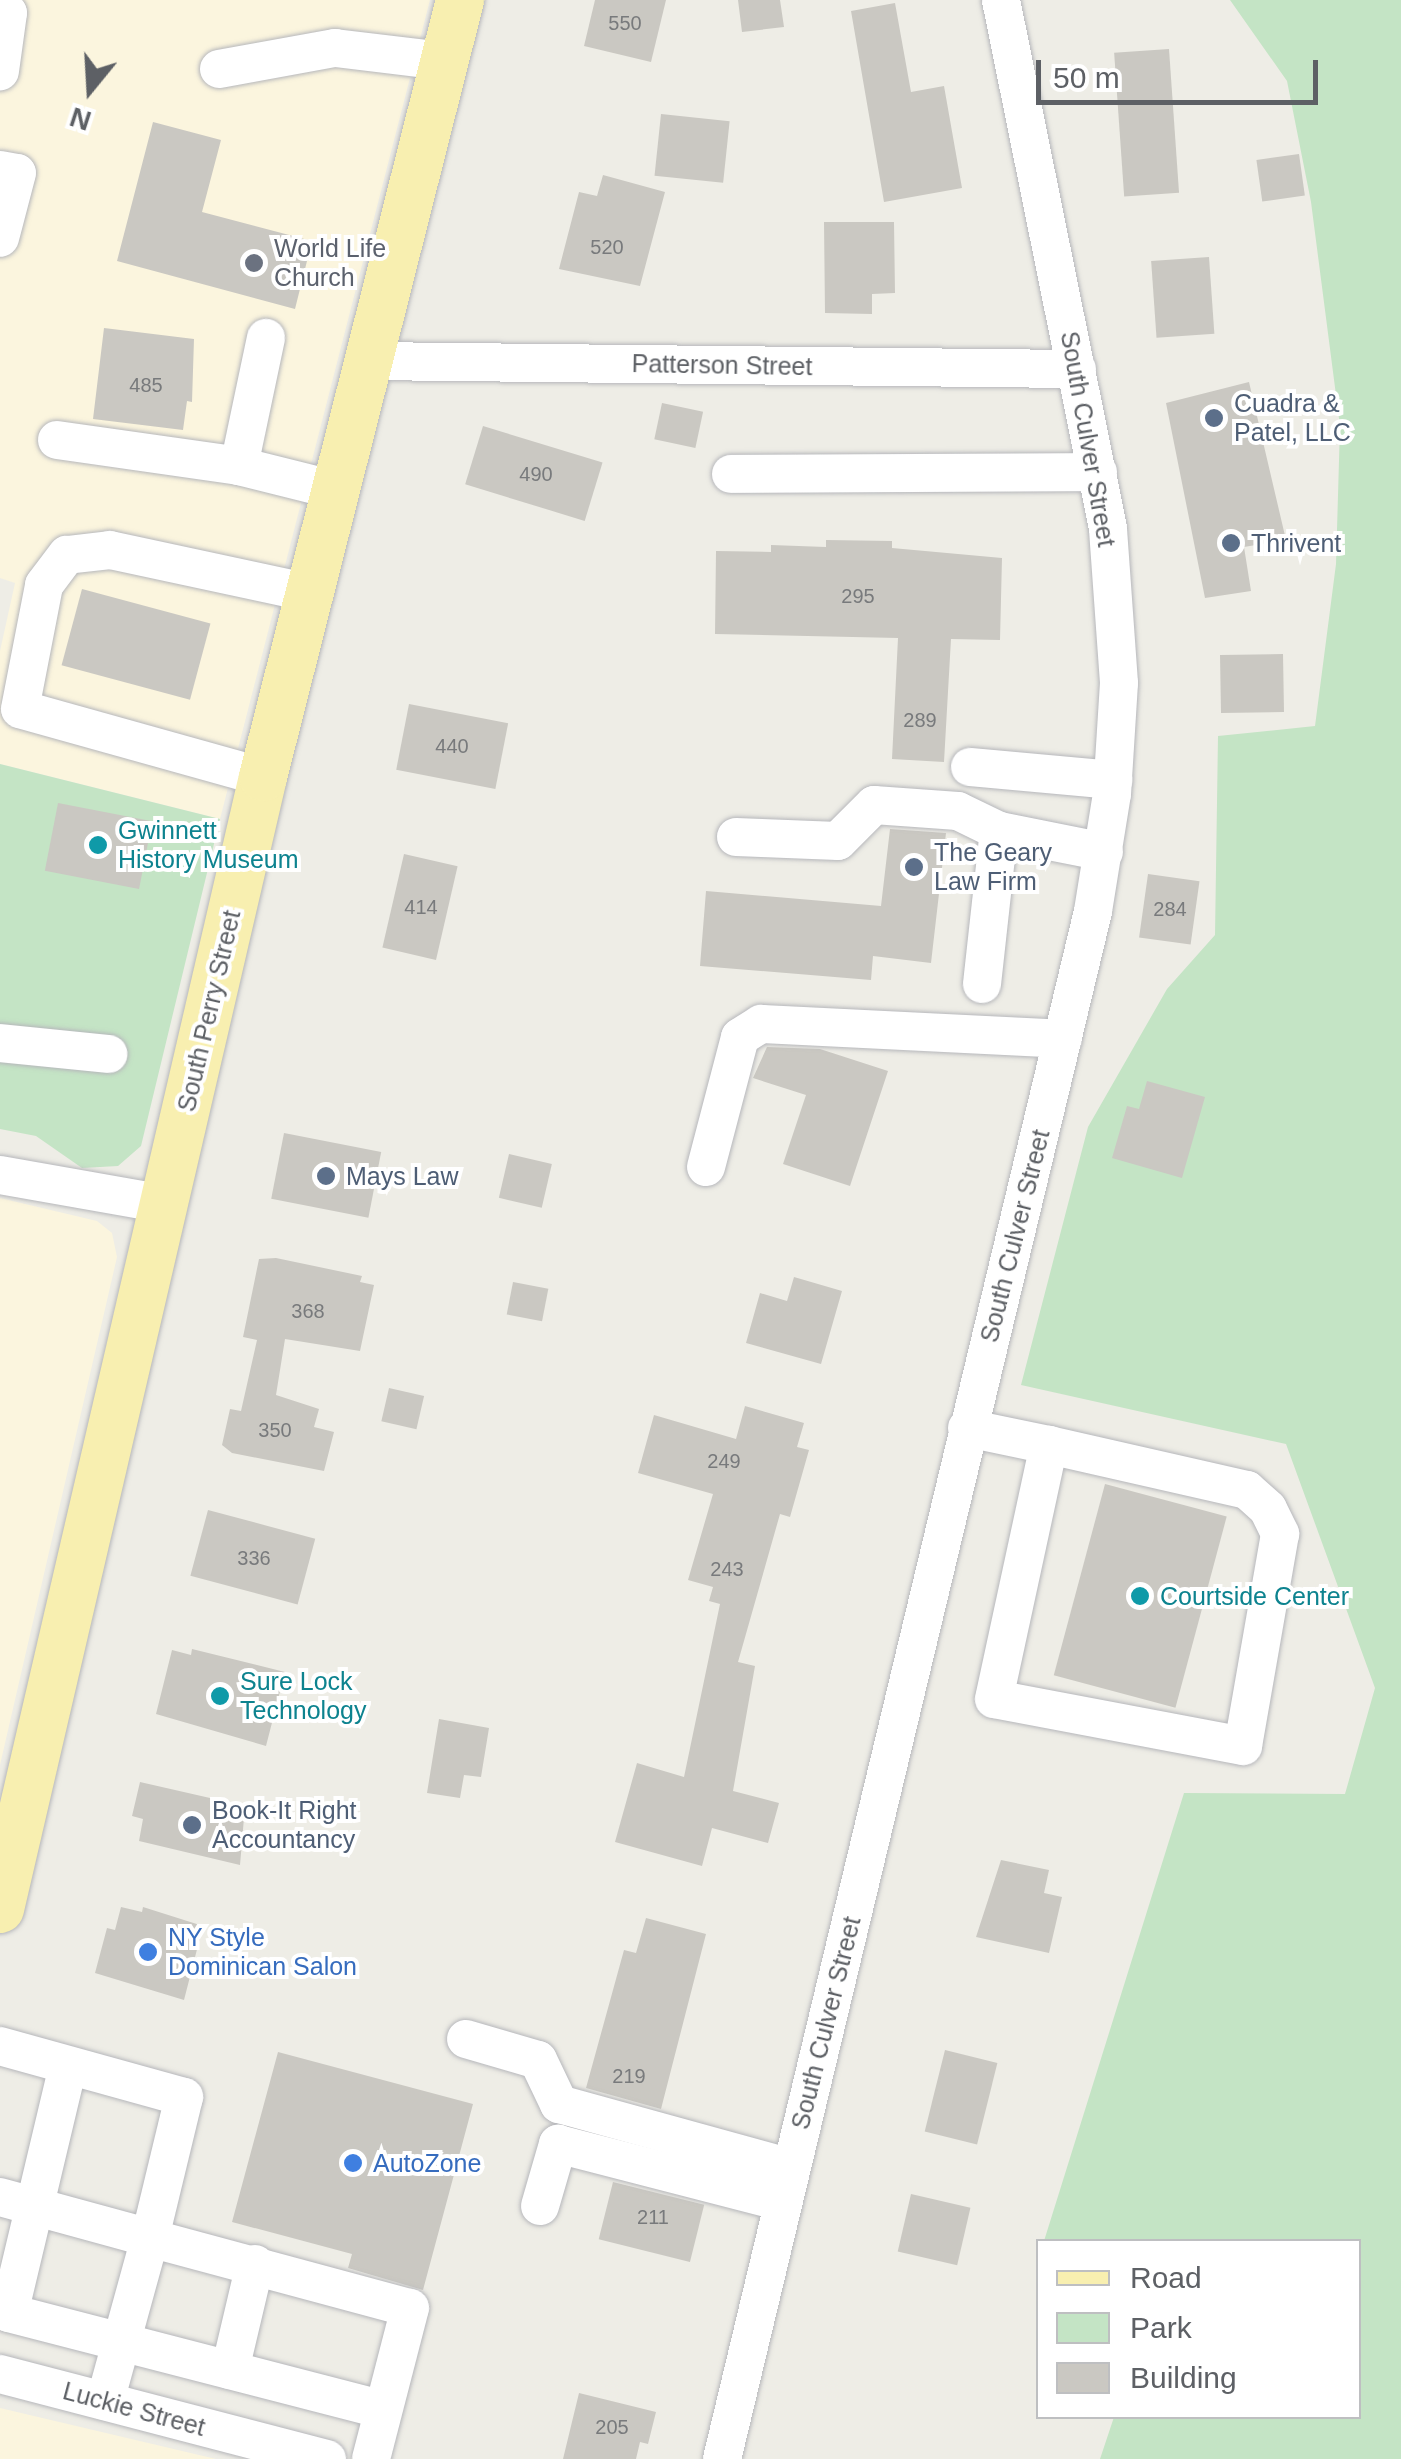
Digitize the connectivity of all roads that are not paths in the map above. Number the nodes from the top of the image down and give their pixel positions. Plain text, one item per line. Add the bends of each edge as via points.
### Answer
1 (460, 0) edge
2 (1001, 0) edge
3 (0, 12) edge
4 (444, 61) junction
5 (218, 69) dead end
6 (0, 71) edge
7 (0, 170) edge
8 (0, 238) edge
9 (266, 338) dead end
10 (368, 361) junction
11 (1077, 370) junction
12 (57, 440) dead end
13 (239, 466) junction
14 (1098, 472) junction
15 (731, 474) dead end
16 (335, 490) junction
17 (310, 593) junction
18 (970, 767) dead end
19 (263, 777) junction
20 (1114, 780) junction
21 (999, 830) junction
22 (736, 837) dead end
23 (1104, 852) junction
24 (982, 984) dead end
25 (1063, 1039) junction
26 (0, 1043) edge
27 (108, 1054) dead end
28 (706, 1167) dead end
29 (0, 1175) edge
30 (164, 1204) junction
31 (967, 1428) junction
32 (1049, 1445) junction
33 (0, 1909) edge
34 (466, 2039) dead end
35 (0, 2046) edge
36 (68, 2066) junction
37 (787, 2185) junction
38 (17, 2202) edge
39 (540, 2206) dead end
40 (150, 2238) junction
41 (255, 2264) junction
42 (119, 2342) junction
43 (230, 2370) junction
44 (0, 2374) edge
45 (105, 2400) junction
46 (383, 2410) junction
47 (277, 2453) edge
48 (327, 2459) edge
49 (371, 2459) edge
50 (722, 2459) edge

1 - 4 main road, South Perry Street
2 - 11 street, South Culver Street
3 - 6 street via 8,13
4 - 5 street via 334,48
4 - 10 main road, South Perry Street
7 - 8 street via 18,173
9 - 13 street
10 - 11 street, Patterson Street
10 - 16 main road, South Perry Street
11 - 14 street, South Culver Street
12 - 13 street
13 - 16 street
14 - 15 street
14 - 20 street, South Culver Street via 1120,683
16 - 17 main road, South Perry Street
17 - 19 main road, South Perry Street
17 - 19 street via 110,550 67,554 44,585 20,709
18 - 20 street
19 - 30 main road, South Perry Street
20 - 23 street, South Culver Street
21 - 22 street via 958,811 874,805 838,841
21 - 23 street
21 - 24 street
23 - 25 street, South Culver Street
25 - 28 street via 761,1024 740,1037
25 - 31 street, South Culver Street
26 - 27 street
29 - 30 street
30 - 33 main road, South Perry Street
31 - 32 street
31 - 37 street, South Culver Street
32 - 32 street via 1247,1490 1268,1509 1280,1534 1243,1746 994,1700
34 - 37 street via 538,2060 559,2104
35 - 36 street
36 - 38 street
36 - 40 street via 184,2097
37 - 39 street via 558,2144
37 - 50 street, South Culver Street
38 - 40 street
38 - 42 street via 10,2313
40 - 41 street
40 - 42 street
41 - 43 street
41 - 46 street via 410,2308
42 - 43 street
42 - 45 street
43 - 46 street
44 - 45 street, Luckie Street
45 - 47 street, Luckie Street
46 - 49 street
47 - 48 street, Luckie Street

